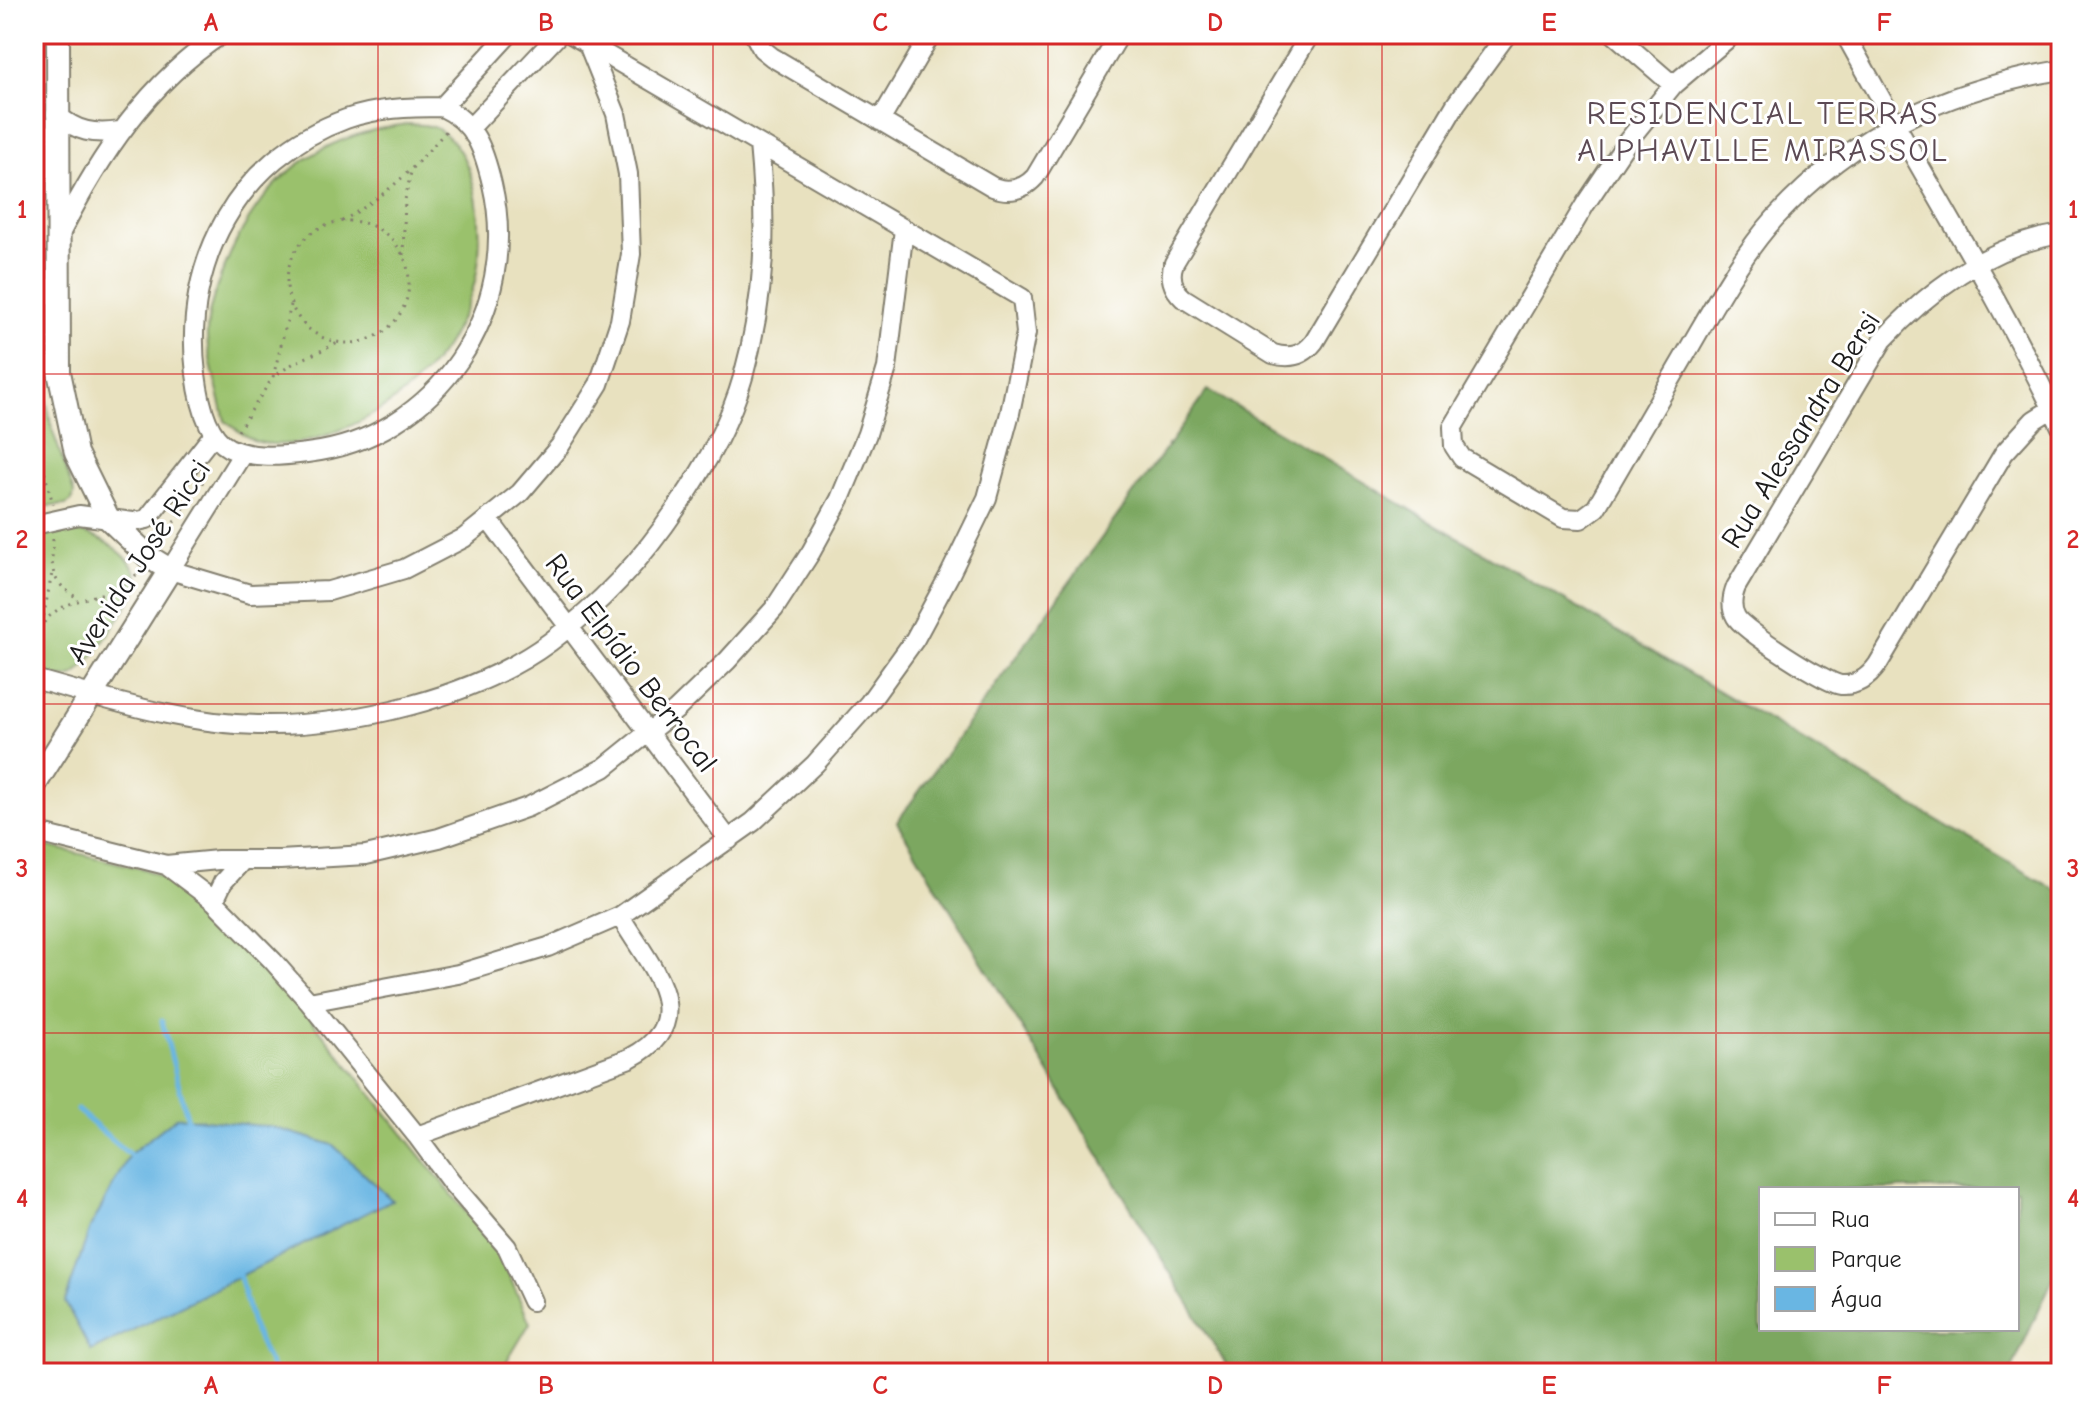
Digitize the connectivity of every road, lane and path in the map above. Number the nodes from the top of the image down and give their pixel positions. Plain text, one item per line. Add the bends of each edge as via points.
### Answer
1 (58, 34) edge
2 (222, 34) edge
3 (509, 34) edge
4 (559, 34) edge
5 (571, 34) edge
6 (754, 34) edge
7 (931, 34) edge
8 (1120, 34) edge
9 (1310, 34) edge
10 (1507, 34) edge
11 (1614, 34) edge
12 (1733, 34) edge
13 (1845, 34) edge
14 (588, 44) junction
15 (34, 68) edge
16 (2061, 70) edge
17 (34, 80) edge
18 (1673, 85) junction
19 (442, 107) junction
20 (56, 114) junction
21 (880, 121) junction
22 (1893, 123) junction
23 (471, 127) junction
24 (120, 131) junction
25 (759, 144) junction
26 (342, 222) junction
27 (904, 229) junction
28 (2061, 234) edge
29 (57, 239) junction
30 (403, 258) junction
31 (1975, 264) junction
32 (291, 305) junction
33 (341, 342) junction
34 (2056, 405) edge
35 (2061, 427) edge
36 (213, 435) junction
37 (243, 453) junction
38 (108, 518) junction
39 (488, 519) junction
40 (34, 525) edge
41 (170, 570) junction
42 (52, 573) dead end
43 (42, 625) dead end
44 (569, 626) junction
45 (34, 679) edge
46 (90, 694) junction
47 (648, 733) junction
48 (34, 786) edge
49 (34, 832) edge
50 (729, 840) junction
51 (243, 860) junction
52 (166, 865) junction
53 (214, 901) junction
54 (620, 916) junction
55 (309, 1002) junction
56 (417, 1136) junction
57 (532, 1301) dead end

1 - 20 street
2 - 24 street via 201,47
3 - 19 street
4 - 23 street
5 - 14 street
6 - 21 street via 772,57
7 - 21 street
8 - 21 street via 1038,173 1021,188 993,187
9 - 10 street via 1174,263 1172,282 1183,298 1273,354 1293,356 1314,342 1456,104
11 - 18 street
12 - 18 street
13 - 22 street
14 - 25 street
14 - 39 street via 616,114 628,174 631,254 620,321 599,384 560,446 520,493
15 - 17 path
16 - 22 street via 1947,98
18 - 22 street via 1586,203 1455,423 1452,441 1458,454 1559,516 1577,520 1596,508 1729,280 1774,219 1830,166
19 - 23 street
19 - 36 street, Avenida José Ricci via 394,108 325,129 265,169 233,205 210,247 196,293 198,390
20 - 24 street via 89,134
20 - 29 street
22 - 31 street
23 - 37 street, Avenida José Ricci via 491,178 499,246 480,326 460,362 401,419 365,439 285,456
24 - 29 street
25 - 27 street
25 - 44 street via 764,196 757,318 742,380 720,436 654,542
26 - 30 path via 378,230
26 - 30 path via 411,172
26 - 32 path via 318,229 292,256 287,280
27 - 47 street via 887,368 840,499 774,609 687,701
27 - 50 street via 1022,298 1026,333 987,498 915,639 869,703 815,764
28 - 31 street, Rua Alessandra Bersi
29 - 38 street via 59,372 76,453
30 - 33 path via 408,283 397,318 378,335
31 - 34 street
31 - 34 street, Rua Alessandra Bersi via 1910,310 1883,340 1736,587 1736,616 1825,680 1861,681 1874,669 2004,453
32 - 33 path via 306,326
32 - 33 path via 273,377
34 - 35 street
36 - 37 street, Avenida José Ricci
36 - 38 street, Avenida José Ricci via 147,519
37 - 41 street, Avenida José Ricci
38 - 40 street, Avenida José Ricci via 79,515
38 - 41 street
39 - 41 street via 464,538 404,569 329,591 250,594
39 - 44 street, Rua Elpídio Berrocal
41 - 46 street, Avenida José Ricci
42 - 43 path
44 - 46 street via 486,679 405,707 334,722 257,725 180,717
44 - 47 street, Rua Elpídio Berrocal
45 - 46 street
46 - 48 street, Avenida José Ricci
47 - 50 street, Rua Elpídio Berrocal
47 - 51 street via 604,768 528,807 439,838 366,855
49 - 52 street
50 - 54 street
51 - 52 street
51 - 53 street
52 - 53 street
53 - 55 street
54 - 55 street via 548,947 458,974
54 - 56 street via 663,987 668,1002 662,1034 630,1058
55 - 56 street
56 - 57 street via 507,1247

